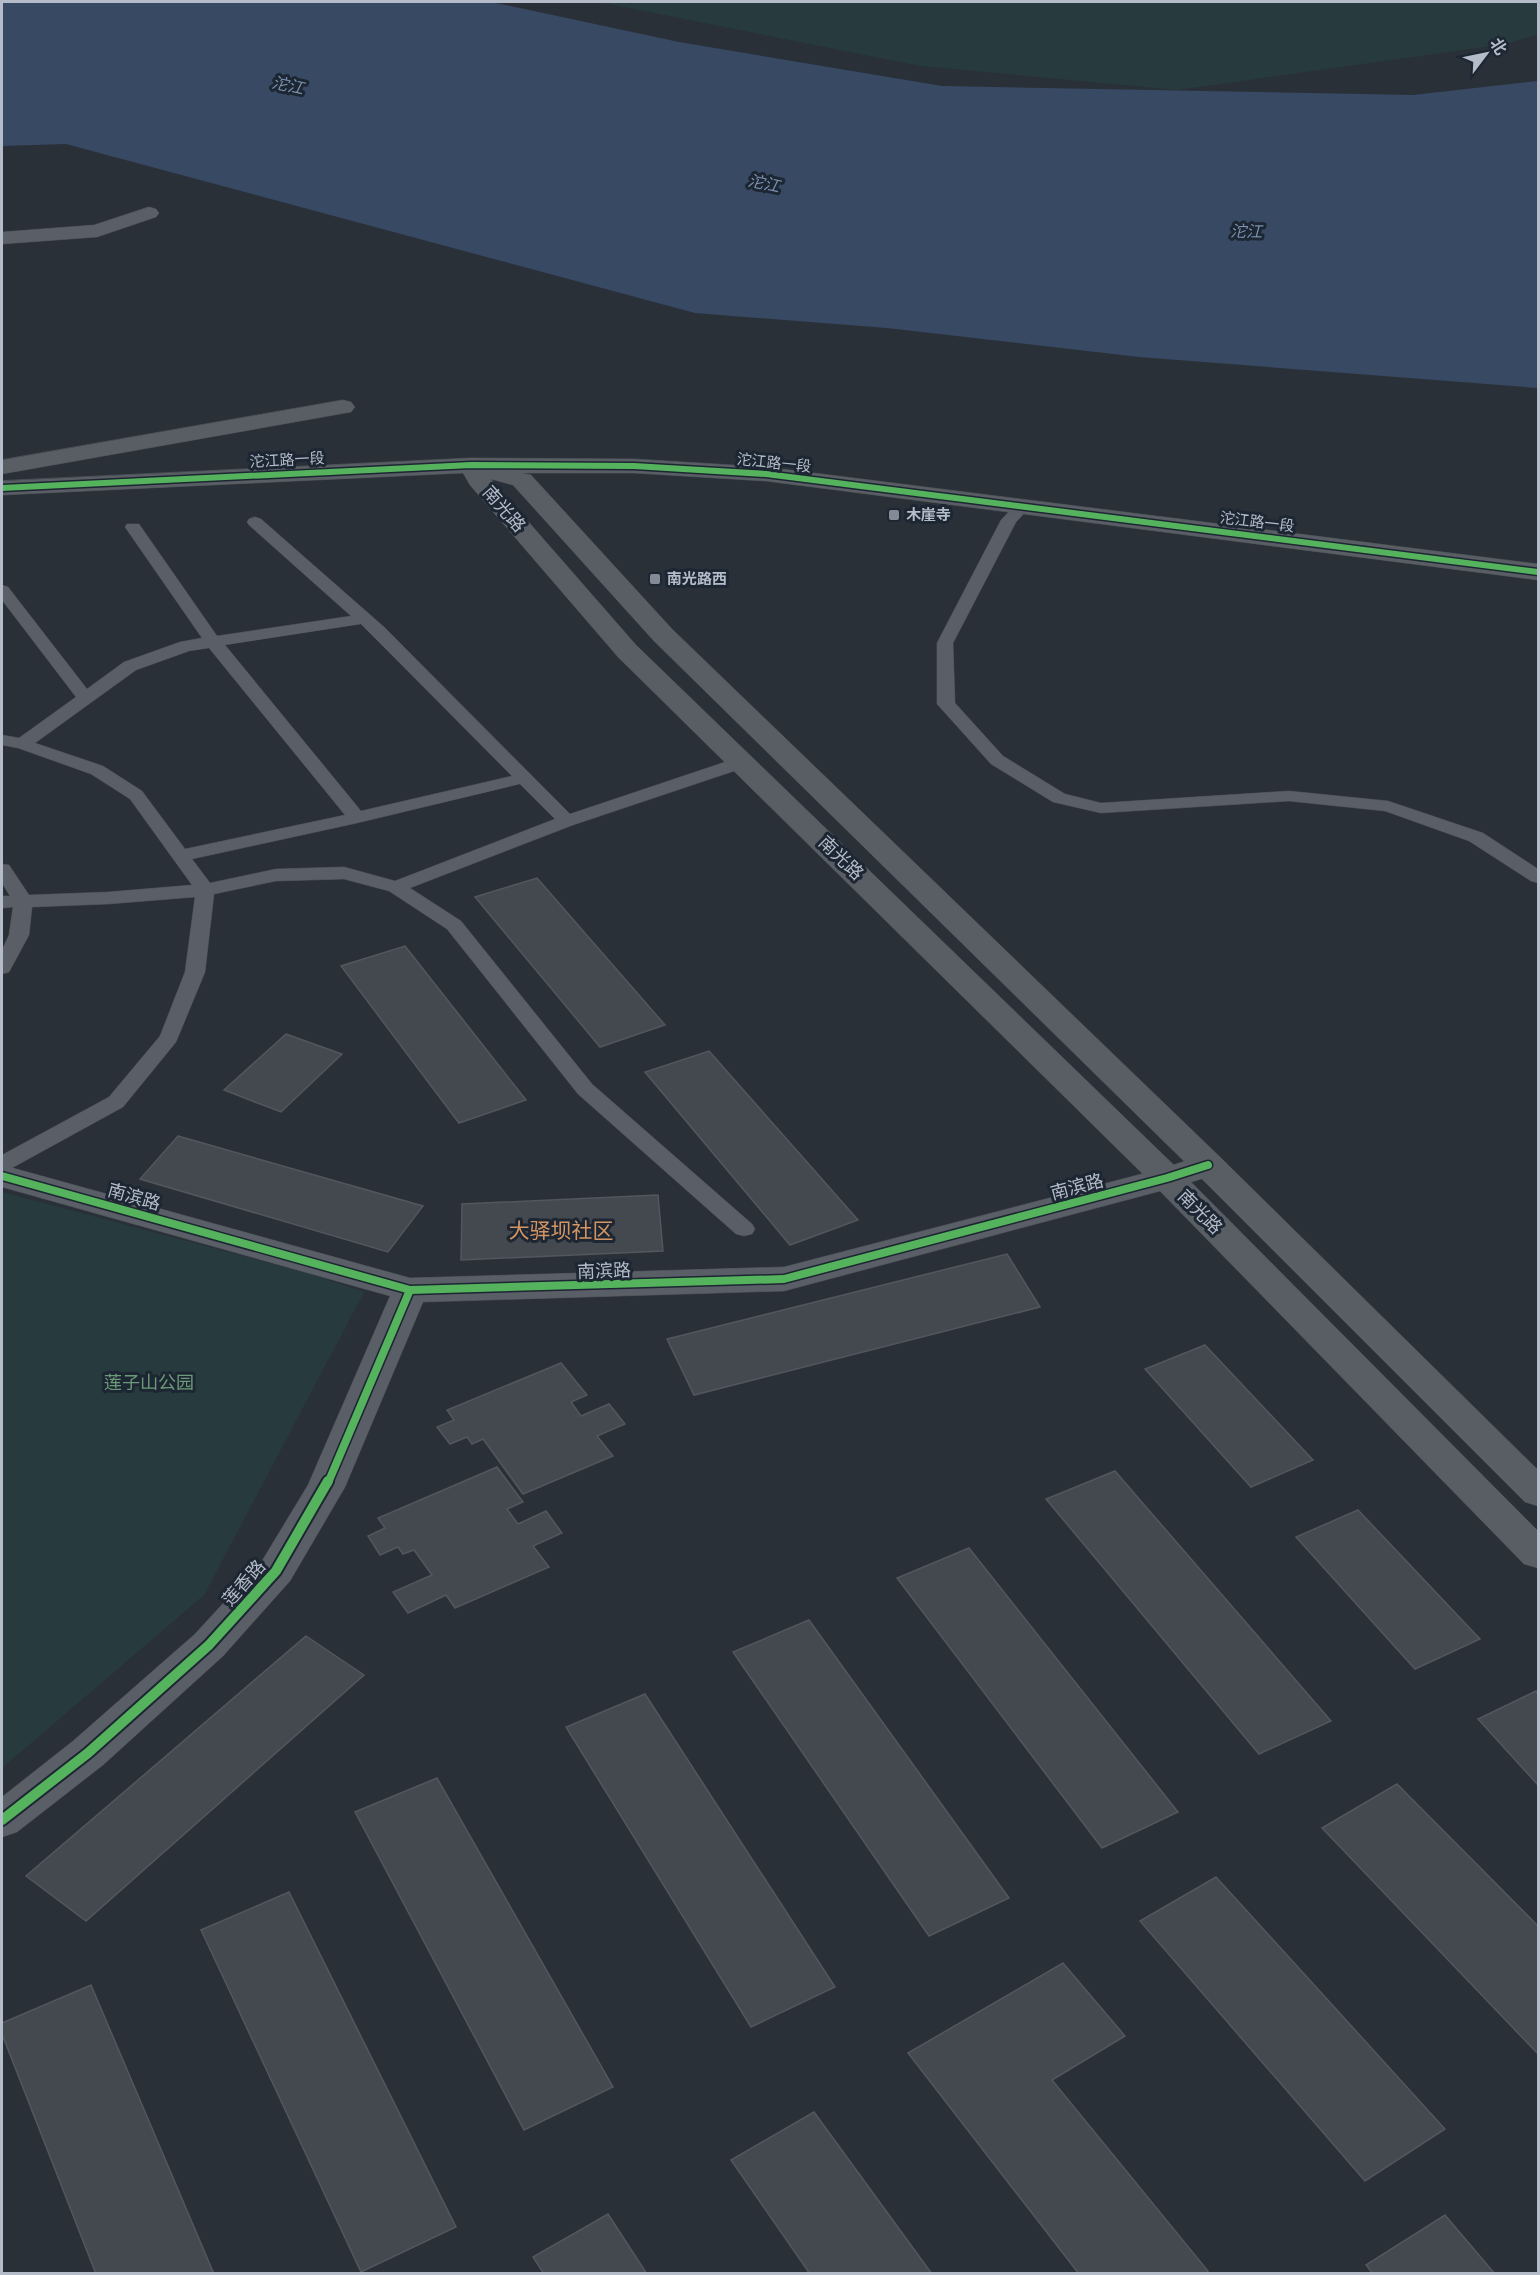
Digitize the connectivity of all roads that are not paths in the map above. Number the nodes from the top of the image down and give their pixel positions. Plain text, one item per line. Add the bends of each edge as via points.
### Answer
1 (148, 213) dead end
2 (2, 238) edge
3 (343, 407) dead end
4 (219, 429) junction
5 (207, 463) junction
6 (2, 467) edge
7 (475, 473) junction
8 (522, 480) junction
9 (2, 488) edge
10 (2, 501) edge
11 (1016, 513) junction
12 (255, 522) dead end
13 (133, 527) dead end
14 (1539, 572) edge
15 (1539, 587) edge
16 (2, 590) edge
17 (364, 619) junction
18 (213, 642) junction
19 (85, 698) junction
20 (2, 740) edge
21 (22, 744) junction
22 (743, 762) junction
23 (524, 778) junction
24 (357, 818) junction
25 (567, 821) junction
26 (180, 855) junction
27 (2, 869) edge
28 (1539, 877) edge
29 (396, 887) junction
30 (205, 890) junction
31 (23, 901) junction
32 (2, 902) edge
33 (2, 968) edge
34 (2, 1164) edge
35 (1208, 1165) junction
36 (2, 1176) edge
37 (1167, 1178) junction
38 (744, 1229) dead end
39 (410, 1290) junction
40 (1539, 1492) edge
41 (1539, 1554) edge
42 (2, 1820) edge

1 - 2 street via 97,231
3 - 4 street
4 - 5 street
4 - 6 street
5 - 7 street, 沱江路一段
5 - 9 street, 沱江路一段
7 - 8 street, 沱江路一段
7 - 10 street, 沱江路一段
7 - 11 street, 沱江路一段 via 634,466 766,474
7 - 22 street, 南光路 via 627,651
8 - 11 street, 沱江路一段 via 632,480
8 - 35 street, 南光路 via 663,635
11 - 14 street, 沱江路一段
11 - 15 street, 沱江路一段
11 - 28 lane via 945,643 946,704 997,760 1059,798 1101,808 1289,796 1388,806 1476,837
12 - 17 lane
13 - 18 lane
16 - 19 lane
17 - 18 lane
17 - 23 lane
18 - 19 lane via 186,646 130,666
18 - 24 lane
19 - 21 lane
20 - 21 lane
21 - 26 lane via 97,770 135,795
22 - 25 lane
22 - 37 street, 南光路
23 - 24 lane
23 - 25 lane
24 - 26 lane
25 - 29 lane
26 - 30 lane
27 - 31 lane
29 - 30 lane via 344,873 276,875
29 - 38 lane via 454,925 585,1089
30 - 31 lane
30 - 34 lane via 195,972 169,1038 116,1102
31 - 32 lane
31 - 33 lane via 19,935
35 - 37 street, 南滨路
35 - 40 street, 南光路
36 - 39 street, 南滨路
37 - 39 street, 南滨路 via 784,1279
37 - 41 street, 南光路
39 - 42 street, 莲香路 via 326,1487 276,1571 209,1645 88,1753

